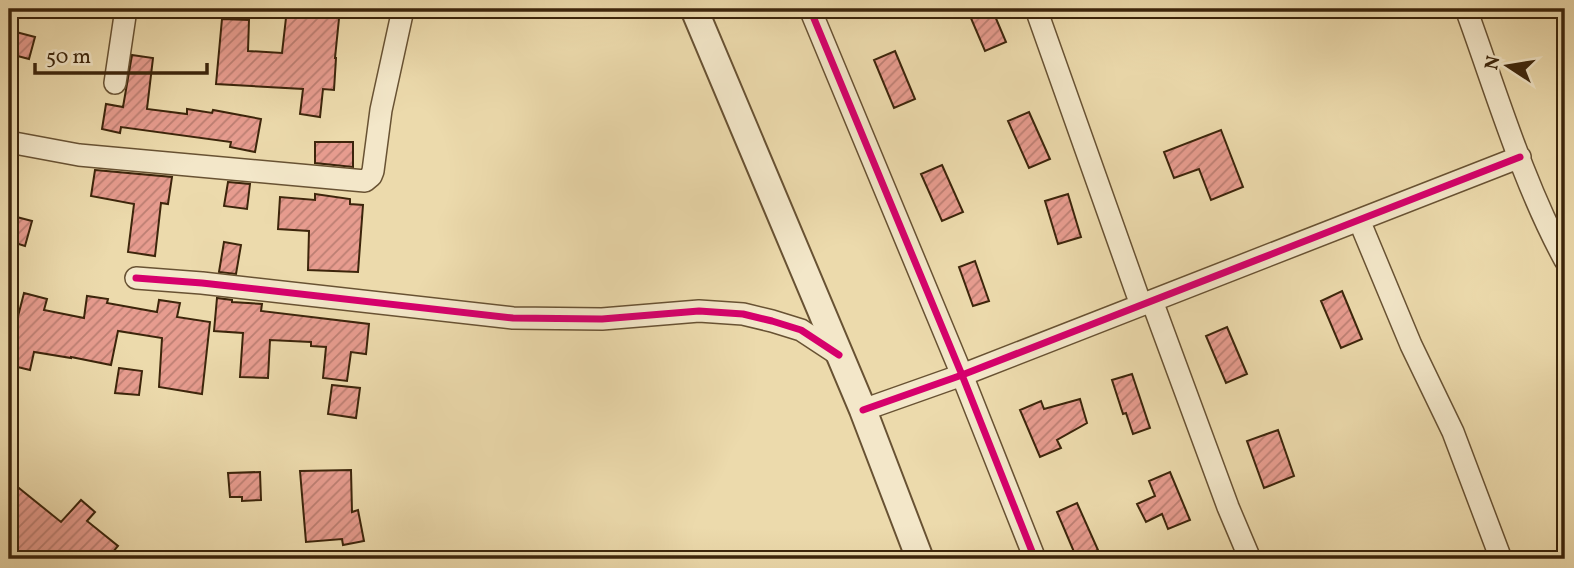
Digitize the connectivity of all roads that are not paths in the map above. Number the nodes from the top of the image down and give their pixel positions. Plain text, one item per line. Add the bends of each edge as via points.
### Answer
1 (126, 9) edge
2 (694, 9) edge
3 (810, 9) edge
4 (1036, 9) edge
5 (1466, 9) edge
6 (400, 11) edge
7 (115, 83) dead end
8 (9, 142) edge
9 (1520, 157) junction
10 (1359, 220) junction
11 (1565, 260) edge
12 (136, 278) dead end
13 (1146, 303) junction
14 (839, 355) junction
15 (962, 375) junction
16 (863, 410) junction
17 (920, 559) edge
18 (1035, 559) edge
19 (1250, 559) edge
20 (1501, 559) edge

1 - 7 street
2 - 14 street
3 - 15 street
4 - 13 street
5 - 9 street
6 - 8 street via 373,172 365,181 79,155
9 - 10 street
9 - 11 street
10 - 13 street
10 - 20 street via 1453,432
12 - 14 street via 513,318 602,319 699,311 743,314 801,330
13 - 15 street
13 - 19 street
14 - 16 street
15 - 16 street
15 - 18 street
16 - 17 street

